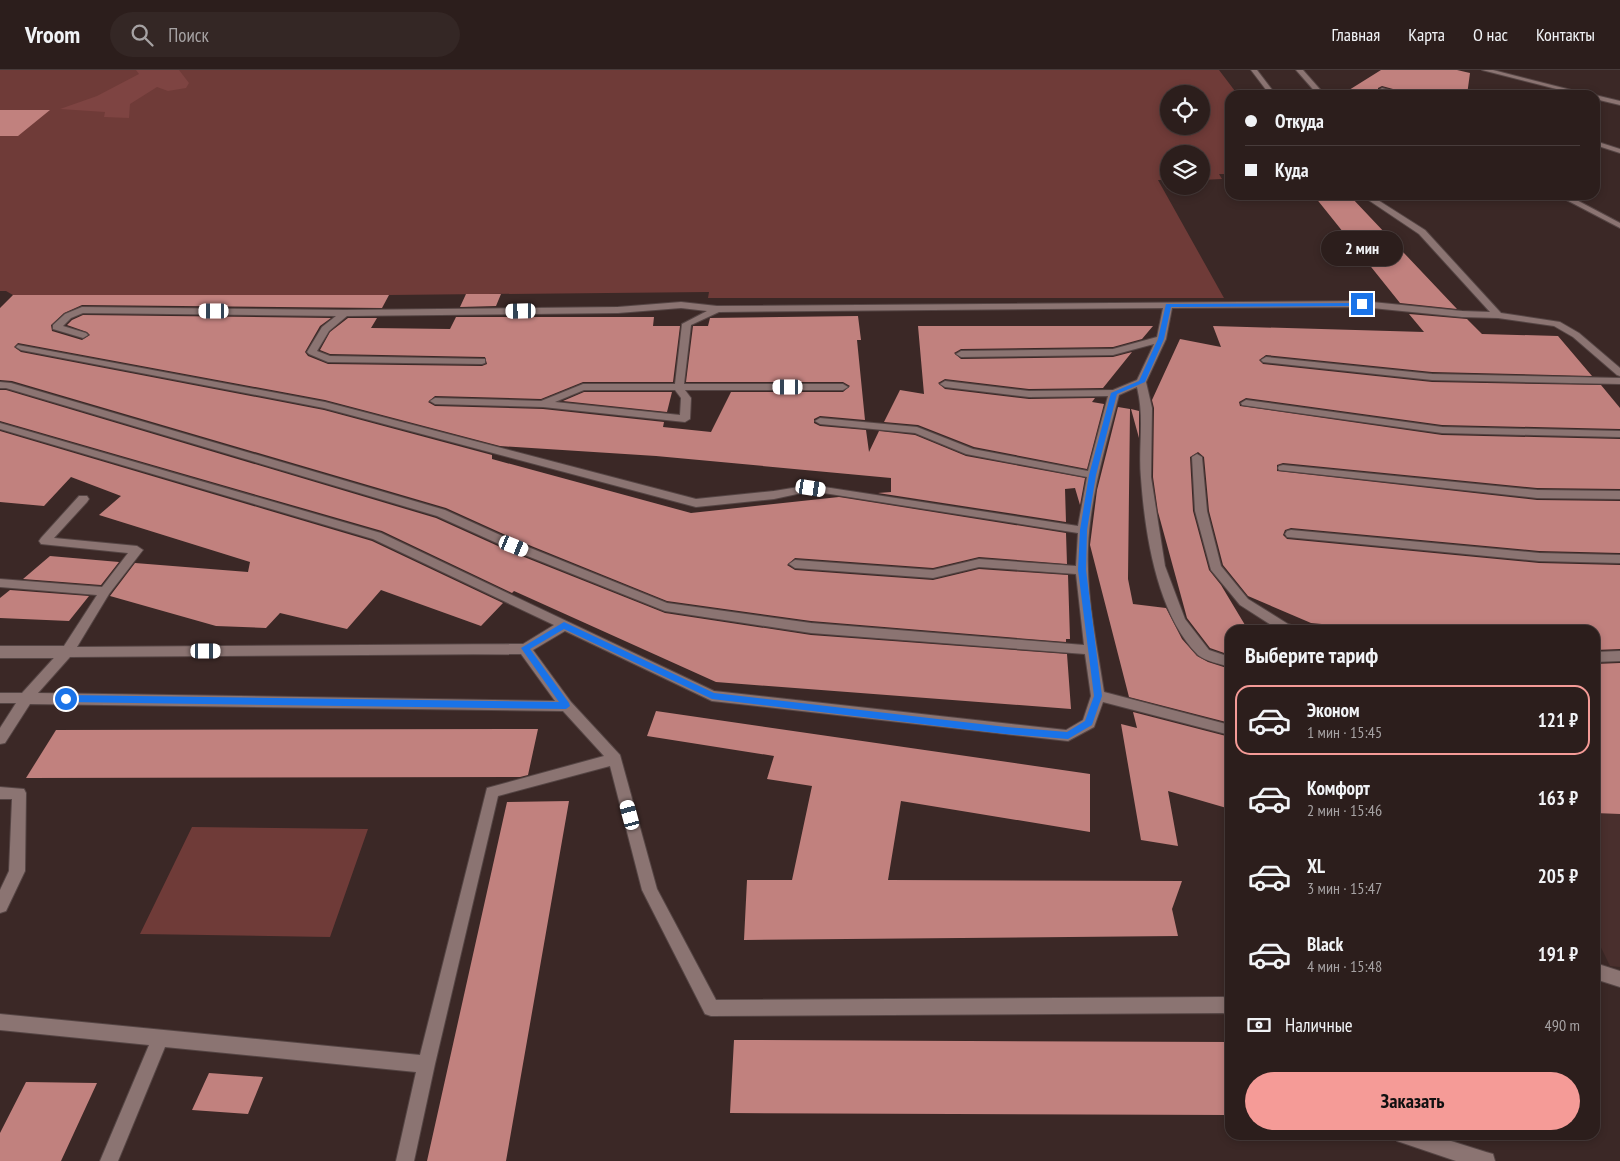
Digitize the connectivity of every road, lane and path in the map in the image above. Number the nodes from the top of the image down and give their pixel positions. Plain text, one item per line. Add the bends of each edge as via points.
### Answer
1 (1254, 70) edge
2 (1299, 70) edge
3 (1485, 70) edge
4 (1269, 90) edge
5 (1317, 90) edge
6 (1567, 90) edge
7 (1600, 98) edge
8 (1620, 103) edge
9 (1600, 145) edge
10 (1620, 151) edge
11 (1373, 200) edge
12 (1571, 200) edge
13 (1620, 226) edge
14 (1168, 305) junction
15 (717, 309) junction
16 (345, 313) junction
17 (1498, 315) junction
18 (83, 335) dead end
19 (1161, 339) junction
20 (21, 347) dead end
21 (961, 354) dead end
22 (1266, 360) dead end
23 (482, 361) dead end
24 (1620, 374) edge
25 (1620, 381) edge
26 (1142, 382) junction
27 (944, 384) dead end
28 (0, 385) edge
29 (843, 387) dead end
30 (679, 388) junction
31 (1114, 393) junction
32 (435, 401) dead end
33 (1246, 403) dead end
34 (543, 404) junction
35 (820, 421) dead end
36 (0, 426) edge
37 (1620, 434) edge
38 (1197, 457) dead end
39 (1283, 468) dead end
40 (1092, 475) junction
41 (1620, 495) edge
42 (83, 499) dead end
43 (1084, 530) junction
44 (1291, 534) dead end
45 (1620, 559) edge
46 (795, 564) dead end
47 (1082, 570) junction
48 (0, 583) edge
49 (104, 592) junction
50 (564, 625) junction
51 (1281, 625) edge
52 (525, 648) junction
53 (1092, 650) junction
54 (0, 652) edge
55 (67, 652) junction
56 (1620, 656) edge
57 (1600, 657) edge
58 (1225, 660) edge
59 (1098, 696) junction
60 (0, 698) edge
61 (26, 698) junction
62 (566, 706) junction
63 (1225, 729) edge
64 (0, 739) edge
65 (615, 759) junction
66 (0, 793) edge
67 (0, 906) edge
68 (1600, 972) edge
69 (1620, 979) edge
70 (1225, 1006) edge
71 (0, 1022) edge
72 (160, 1039) junction
73 (426, 1064) junction
74 (1419, 1140) edge
75 (109, 1161) edge
76 (405, 1161) edge
77 (1486, 1161) edge

1 - 4 lane
2 - 5 lane
3 - 6 lane
7 - 8 lane
9 - 10 lane
11 - 17 lane via 1422,232
12 - 13 lane
14 - 15 lane
14 - 17 lane via 1362,304
14 - 19 lane
15 - 16 lane via 681,305 618,310
15 - 30 lane via 688,324
16 - 18 lane via 82,310 68,316 56,327
16 - 23 lane via 324,329 312,352 328,359
17 - 24 lane via 1557,324 1576,335
19 - 21 lane via 1113,352
19 - 26 lane
20 - 43 lane via 325,405 696,503 811,488
22 - 25 lane via 1432,377
26 - 31 lane
26 - 58 lane via 1147,408 1146,477 1159,566 1179,620 1204,653
27 - 31 lane via 1029,394
28 - 53 lane via 442,513 665,607 811,628
29 - 30 lane
30 - 34 lane via 583,387
30 - 34 lane via 686,398 685,419
31 - 40 lane
32 - 34 lane
33 - 37 lane via 1442,430
35 - 40 lane via 918,430 970,452
36 - 50 lane via 376,536
38 - 51 lane via 1201,511 1215,567 1244,602
39 - 41 lane via 1537,494
40 - 43 lane
42 - 49 lane via 45,541 137,550
43 - 47 lane
44 - 45 lane via 1539,557
46 - 47 lane via 933,574 979,563
47 - 53 lane
48 - 49 lane
49 - 55 lane
50 - 52 lane
50 - 59 lane via 712,696 1068,736 1089,723
52 - 55 lane
52 - 62 lane
53 - 59 lane
54 - 55 street
55 - 61 lane
56 - 57 lane
59 - 63 lane
60 - 61 lane
61 - 62 lane
61 - 64 lane
62 - 65 lane
65 - 70 lane via 650,890 711,1008
65 - 73 lane via 492,792
66 - 67 lane via 19,793 17,871
68 - 69 lane
71 - 72 lane
72 - 73 lane
72 - 75 lane
73 - 76 lane
74 - 77 lane

